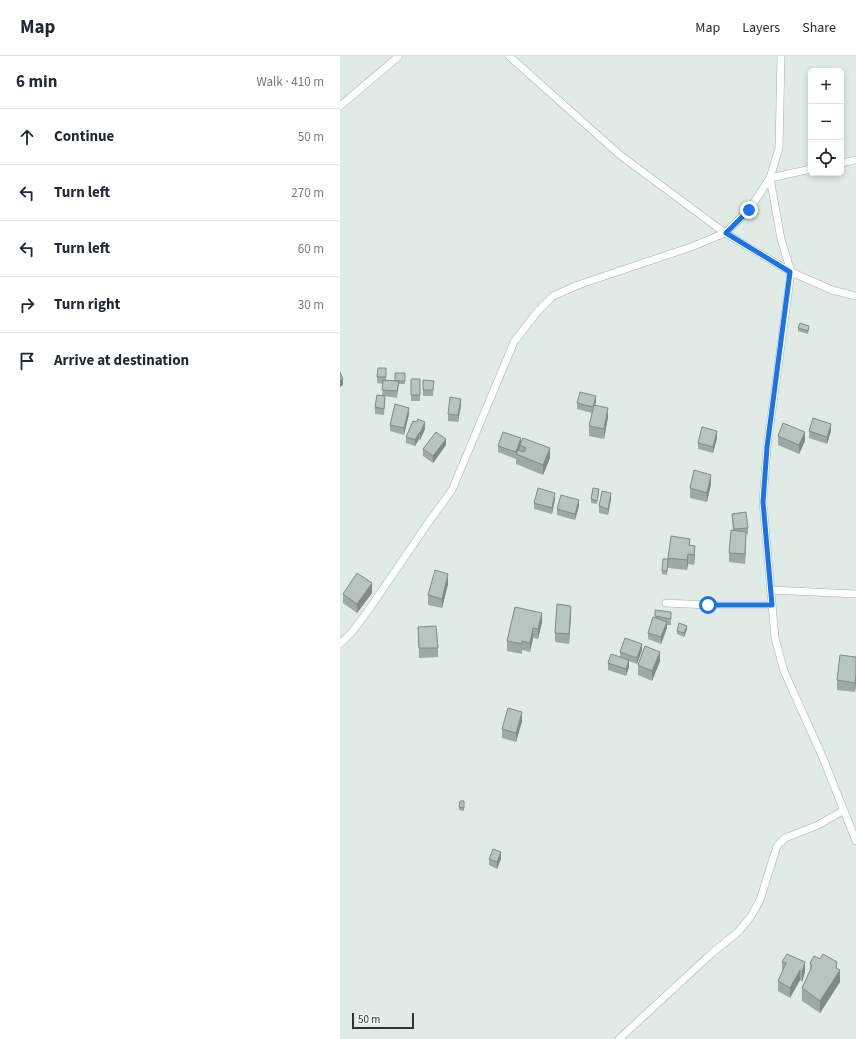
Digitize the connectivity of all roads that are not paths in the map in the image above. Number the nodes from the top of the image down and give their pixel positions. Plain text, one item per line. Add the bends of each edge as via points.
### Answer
1 (399, 56) edge
2 (509, 56) edge
3 (781, 56) edge
4 (340, 106) edge
5 (856, 160) edge
6 (844, 162) edge
7 (808, 171) edge
8 (770, 178) junction
9 (726, 233) junction
10 (790, 272) junction
11 (856, 296) edge
12 (770, 590) junction
13 (856, 594) edge
14 (666, 603) dead end
15 (772, 605) junction
16 (340, 644) edge
17 (844, 810) junction
18 (856, 841) edge
19 (619, 1039) edge

1 - 4 street
2 - 9 street via 620,155
3 - 8 street via 779,148
5 - 6 street
7 - 8 street
8 - 9 street via 749,210
8 - 10 street via 780,239
9 - 10 street
9 - 16 street via 578,285 553,296 537,312 514,342 452,490 353,631
10 - 11 street via 832,290
10 - 12 street via 767,447 763,502
12 - 13 street
12 - 15 street
14 - 15 street
15 - 17 street via 775,638 784,671
17 - 18 street
17 - 19 street via 818,825 785,838 777,846 760,900 739,931

